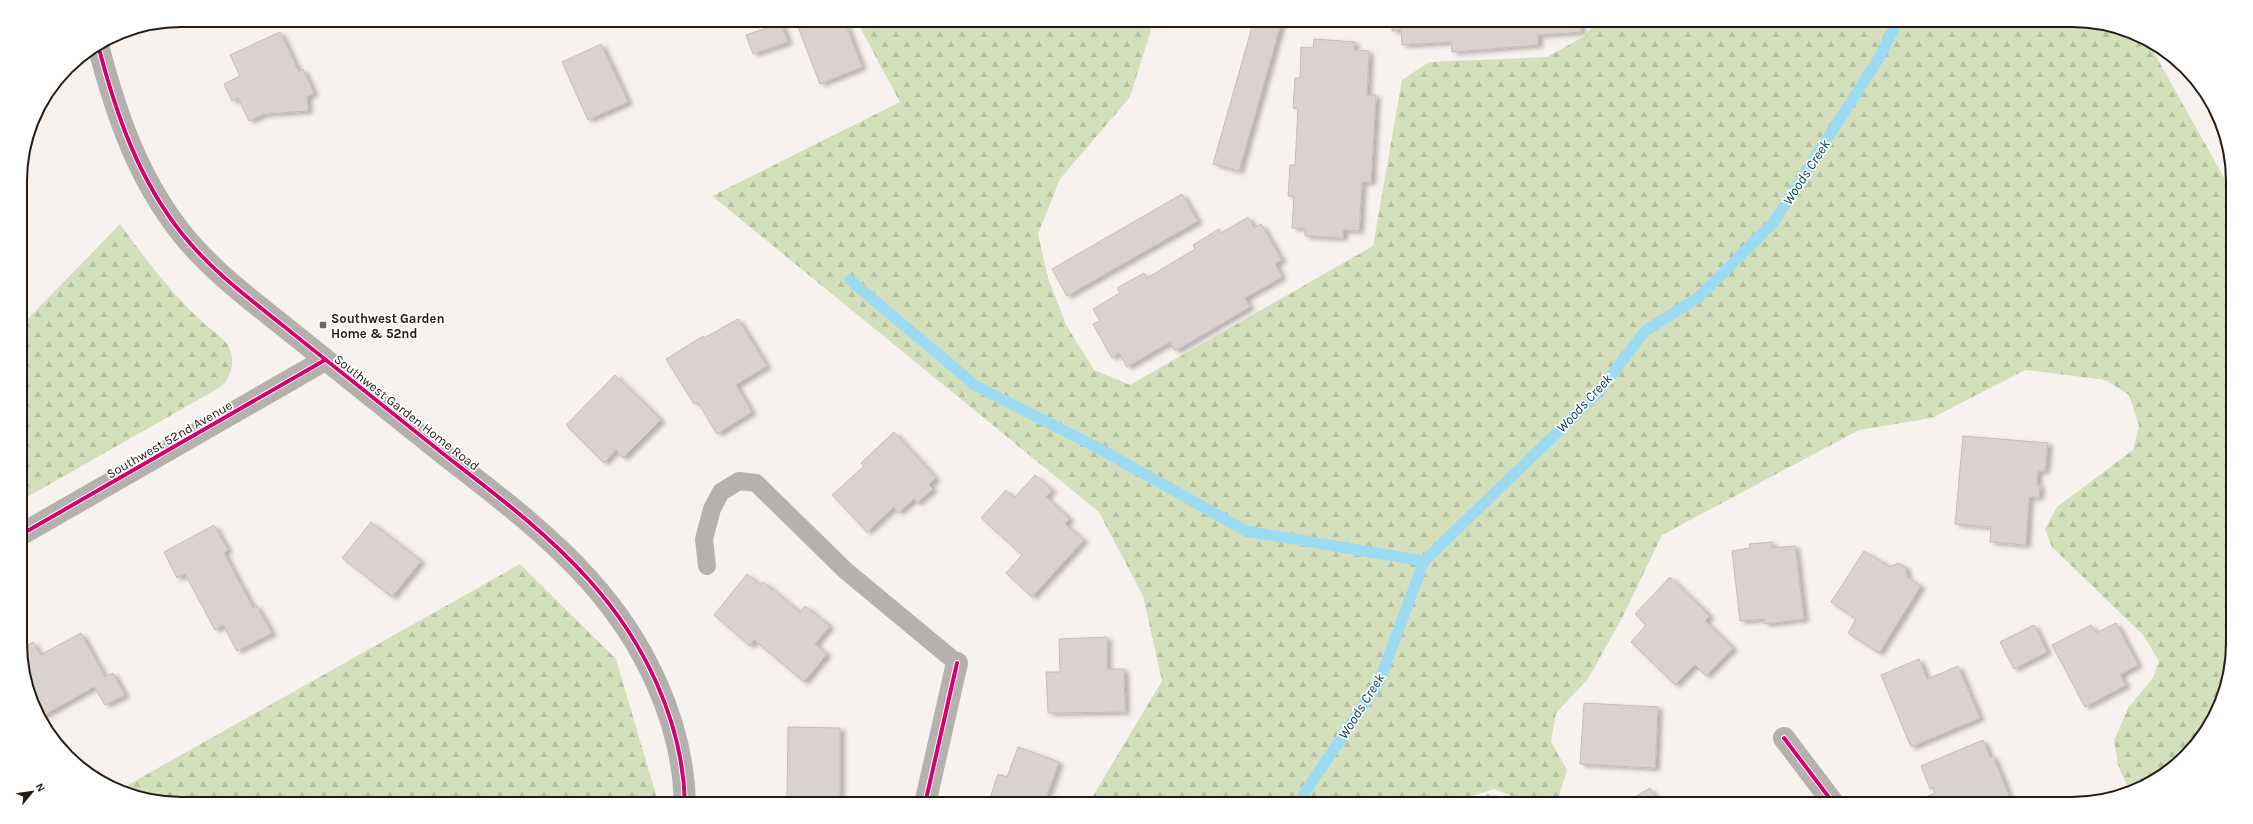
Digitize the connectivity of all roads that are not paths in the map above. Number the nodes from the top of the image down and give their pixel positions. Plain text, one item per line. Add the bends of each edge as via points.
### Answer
1 (100, 50) edge
2 (325, 360) junction
3 (27, 531) edge
4 (707, 566) dead end
5 (957, 663) joint
6 (1784, 738) dead end
7 (685, 797) edge
8 (927, 797) edge
9 (1829, 797) edge

1 - 2 street, Southwest Garden Home Road via 120,121 138,164 163,207 207,262
2 - 3 street, Southwest 52nd Avenue
2 - 7 street, Southwest Garden Home Road via 487,488 558,549 589,580 622,622 655,677 678,744
4 - 5 lane via 704,539 712,509 721,492 739,481 756,483 846,571
5 - 8 street
6 - 9 street

